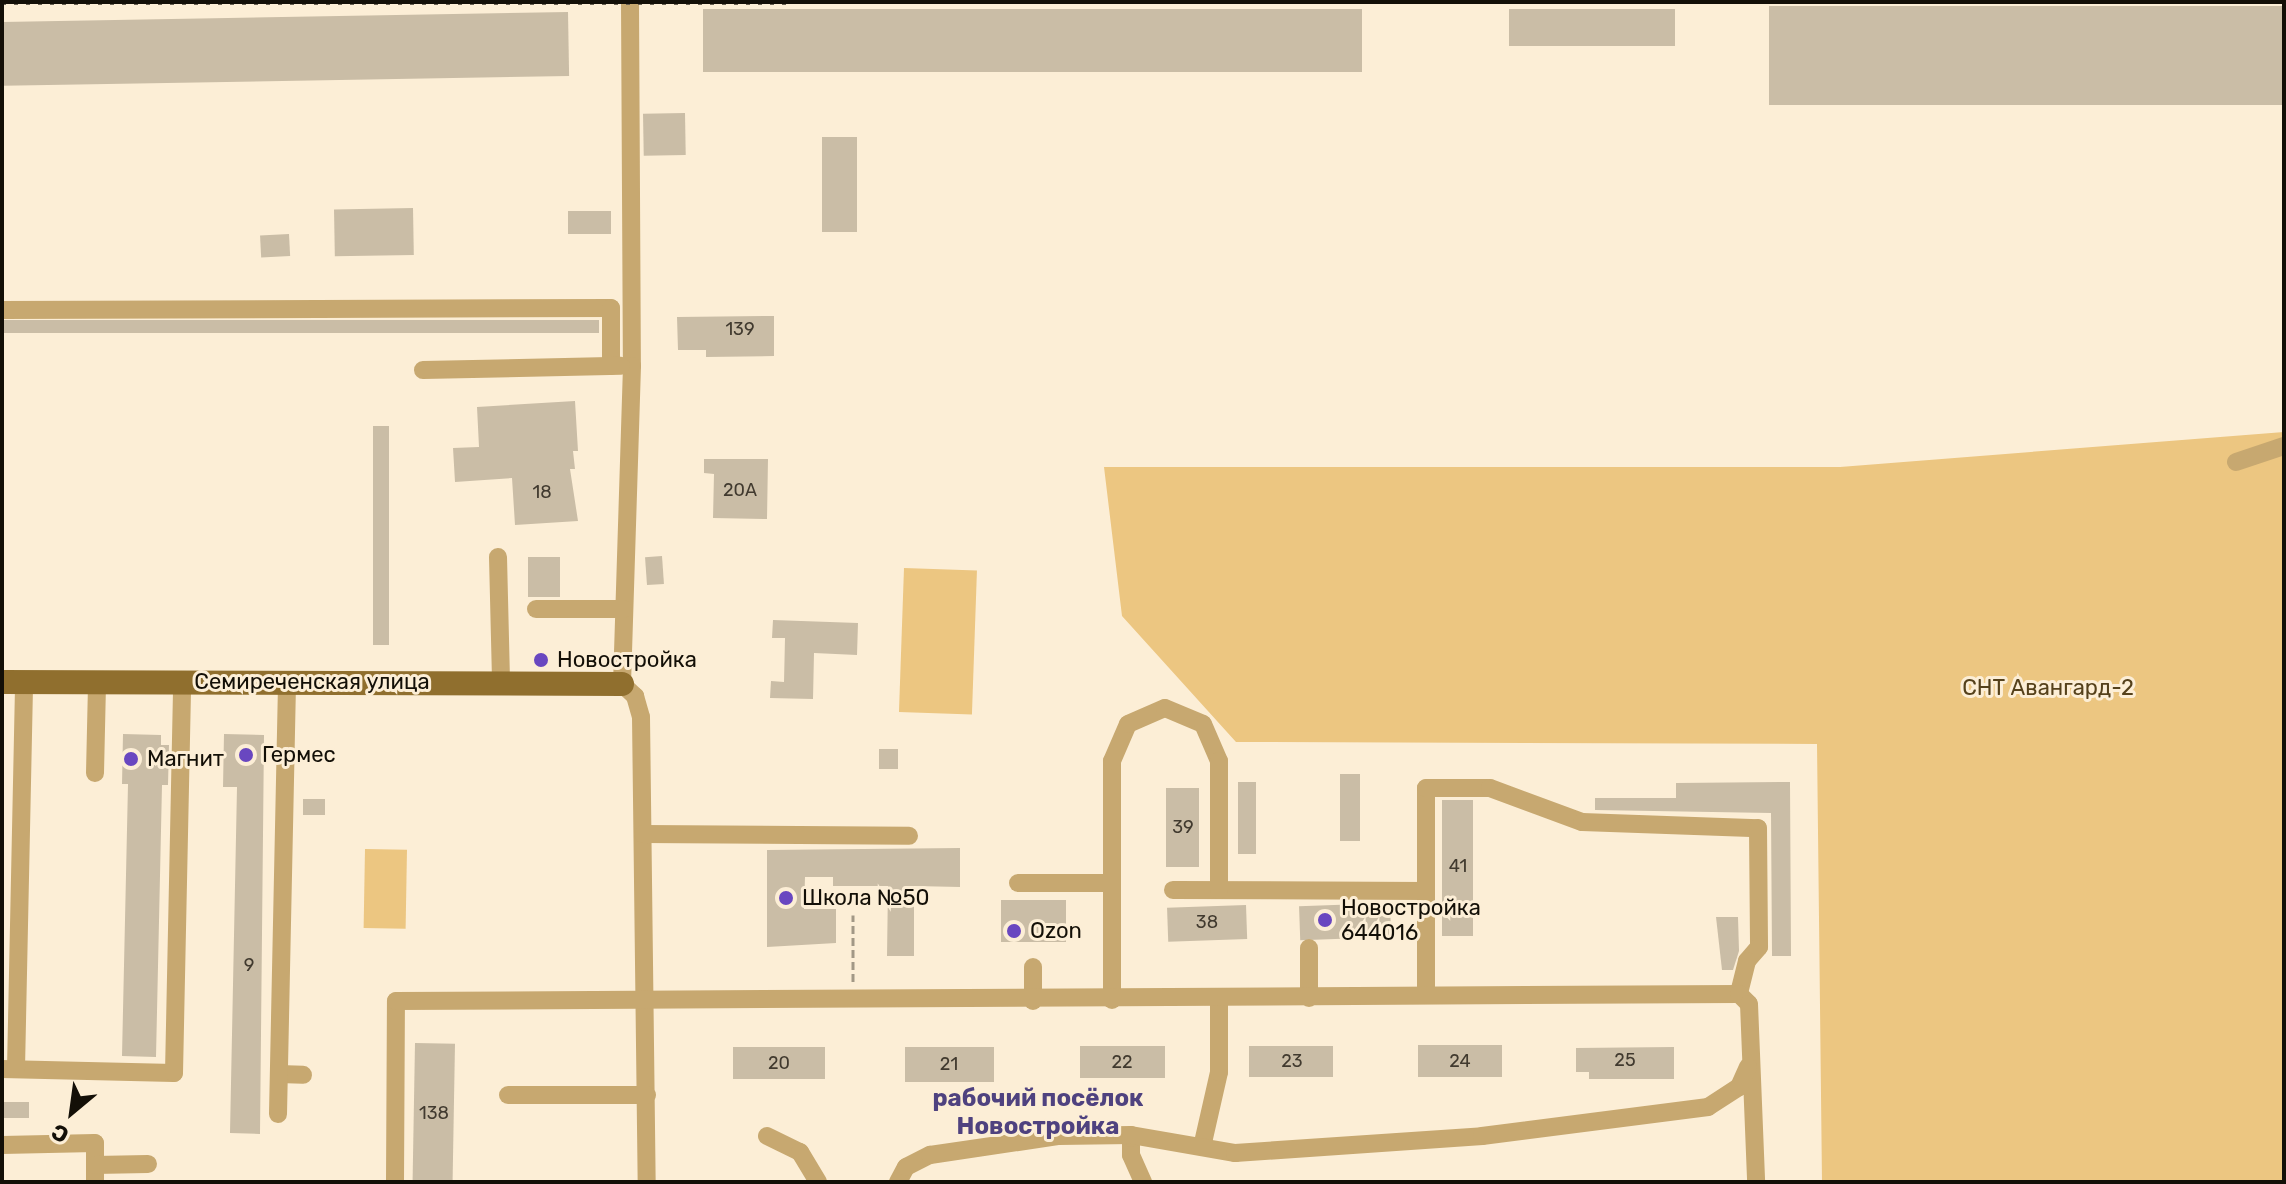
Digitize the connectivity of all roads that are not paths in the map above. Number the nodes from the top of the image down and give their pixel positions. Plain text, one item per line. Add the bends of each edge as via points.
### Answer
1 (630, 2) edge
2 (2, 310) edge
3 (611, 366) junction
4 (632, 366) junction
5 (423, 370) dead end
6 (2284, 446) edge
7 (2236, 462) dead end
8 (498, 557) dead end
9 (536, 609) dead end
10 (623, 609) junction
11 (501, 681) junction
12 (13, 682) edge
13 (97, 682) junction
14 (182, 682) junction
15 (287, 682) junction
16 (622, 684) junction
17 (95, 773) dead end
18 (643, 834) junction
19 (909, 836) dead end
20 (1018, 883) dead end
21 (1112, 883) junction
22 (1173, 890) dead end
23 (1219, 890) junction
24 (1426, 891) junction
25 (1309, 948) dead end
26 (1033, 967) dead end
27 (1739, 994) junction
28 (1426, 995) junction
29 (1309, 998) junction
30 (1112, 1000) junction
31 (1219, 1000) junction
32 (1033, 1001) junction
33 (646, 1003) junction
34 (1750, 1064) junction
35 (9, 1069) edge
36 (279, 1074) junction
37 (303, 1075) dead end
38 (1724, 1077) dead end
39 (508, 1095) dead end
40 (647, 1095) junction
41 (1724, 1101) junction
42 (278, 1114) dead end
43 (1131, 1135) junction
44 (767, 1136) dead end
45 (2, 1145) edge
46 (1202, 1147) junction
47 (148, 1164) dead end
48 (95, 1173) edge
49 (395, 1182) edge
50 (647, 1182) edge
51 (818, 1182) edge
52 (898, 1182) edge
53 (1143, 1182) edge
54 (1756, 1182) edge

1 - 4 street
2 - 3 street via 611,308
3 - 4 street
3 - 5 street
4 - 10 street
6 - 7 street
8 - 11 street
9 - 10 street
10 - 16 street
11 - 15 main road, Семиреченская улица
11 - 16 main road, Семиреченская улица
12 - 13 main road, Семиреченская улица
12 - 35 street
13 - 14 main road, Семиреченская улица
13 - 17 street
14 - 15 main road, Семиреченская улица
14 - 35 street via 174,1073
15 - 36 street
16 - 18 street via 635,696 641,717
18 - 19 street
18 - 33 street
20 - 21 street
21 - 23 street via 1112,761 1128,724 1165,708 1203,724 1219,761
21 - 30 street
22 - 23 street
23 - 24 street
24 - 27 street via 1426,788 1490,788 1582,822 1758,828 1759,947 1747,961
24 - 28 street
25 - 29 street
26 - 32 street
27 - 28 street
27 - 34 street via 1749,1004
28 - 29 street
29 - 31 street
30 - 31 street
30 - 32 street
31 - 46 street via 1219,1072
32 - 33 street
33 - 40 street
33 - 49 street via 396,1001
34 - 41 street via 1739,1087
34 - 54 street
36 - 37 street
36 - 42 street
38 - 41 street
39 - 40 street
40 - 50 street
41 - 46 street via 1482,1136 1235,1153
43 - 46 street
43 - 52 street via 1058,1136 930,1155 906,1167
43 - 53 street via 1131,1155
44 - 51 street via 800,1152
45 - 48 street via 95,1143
47 - 48 street

